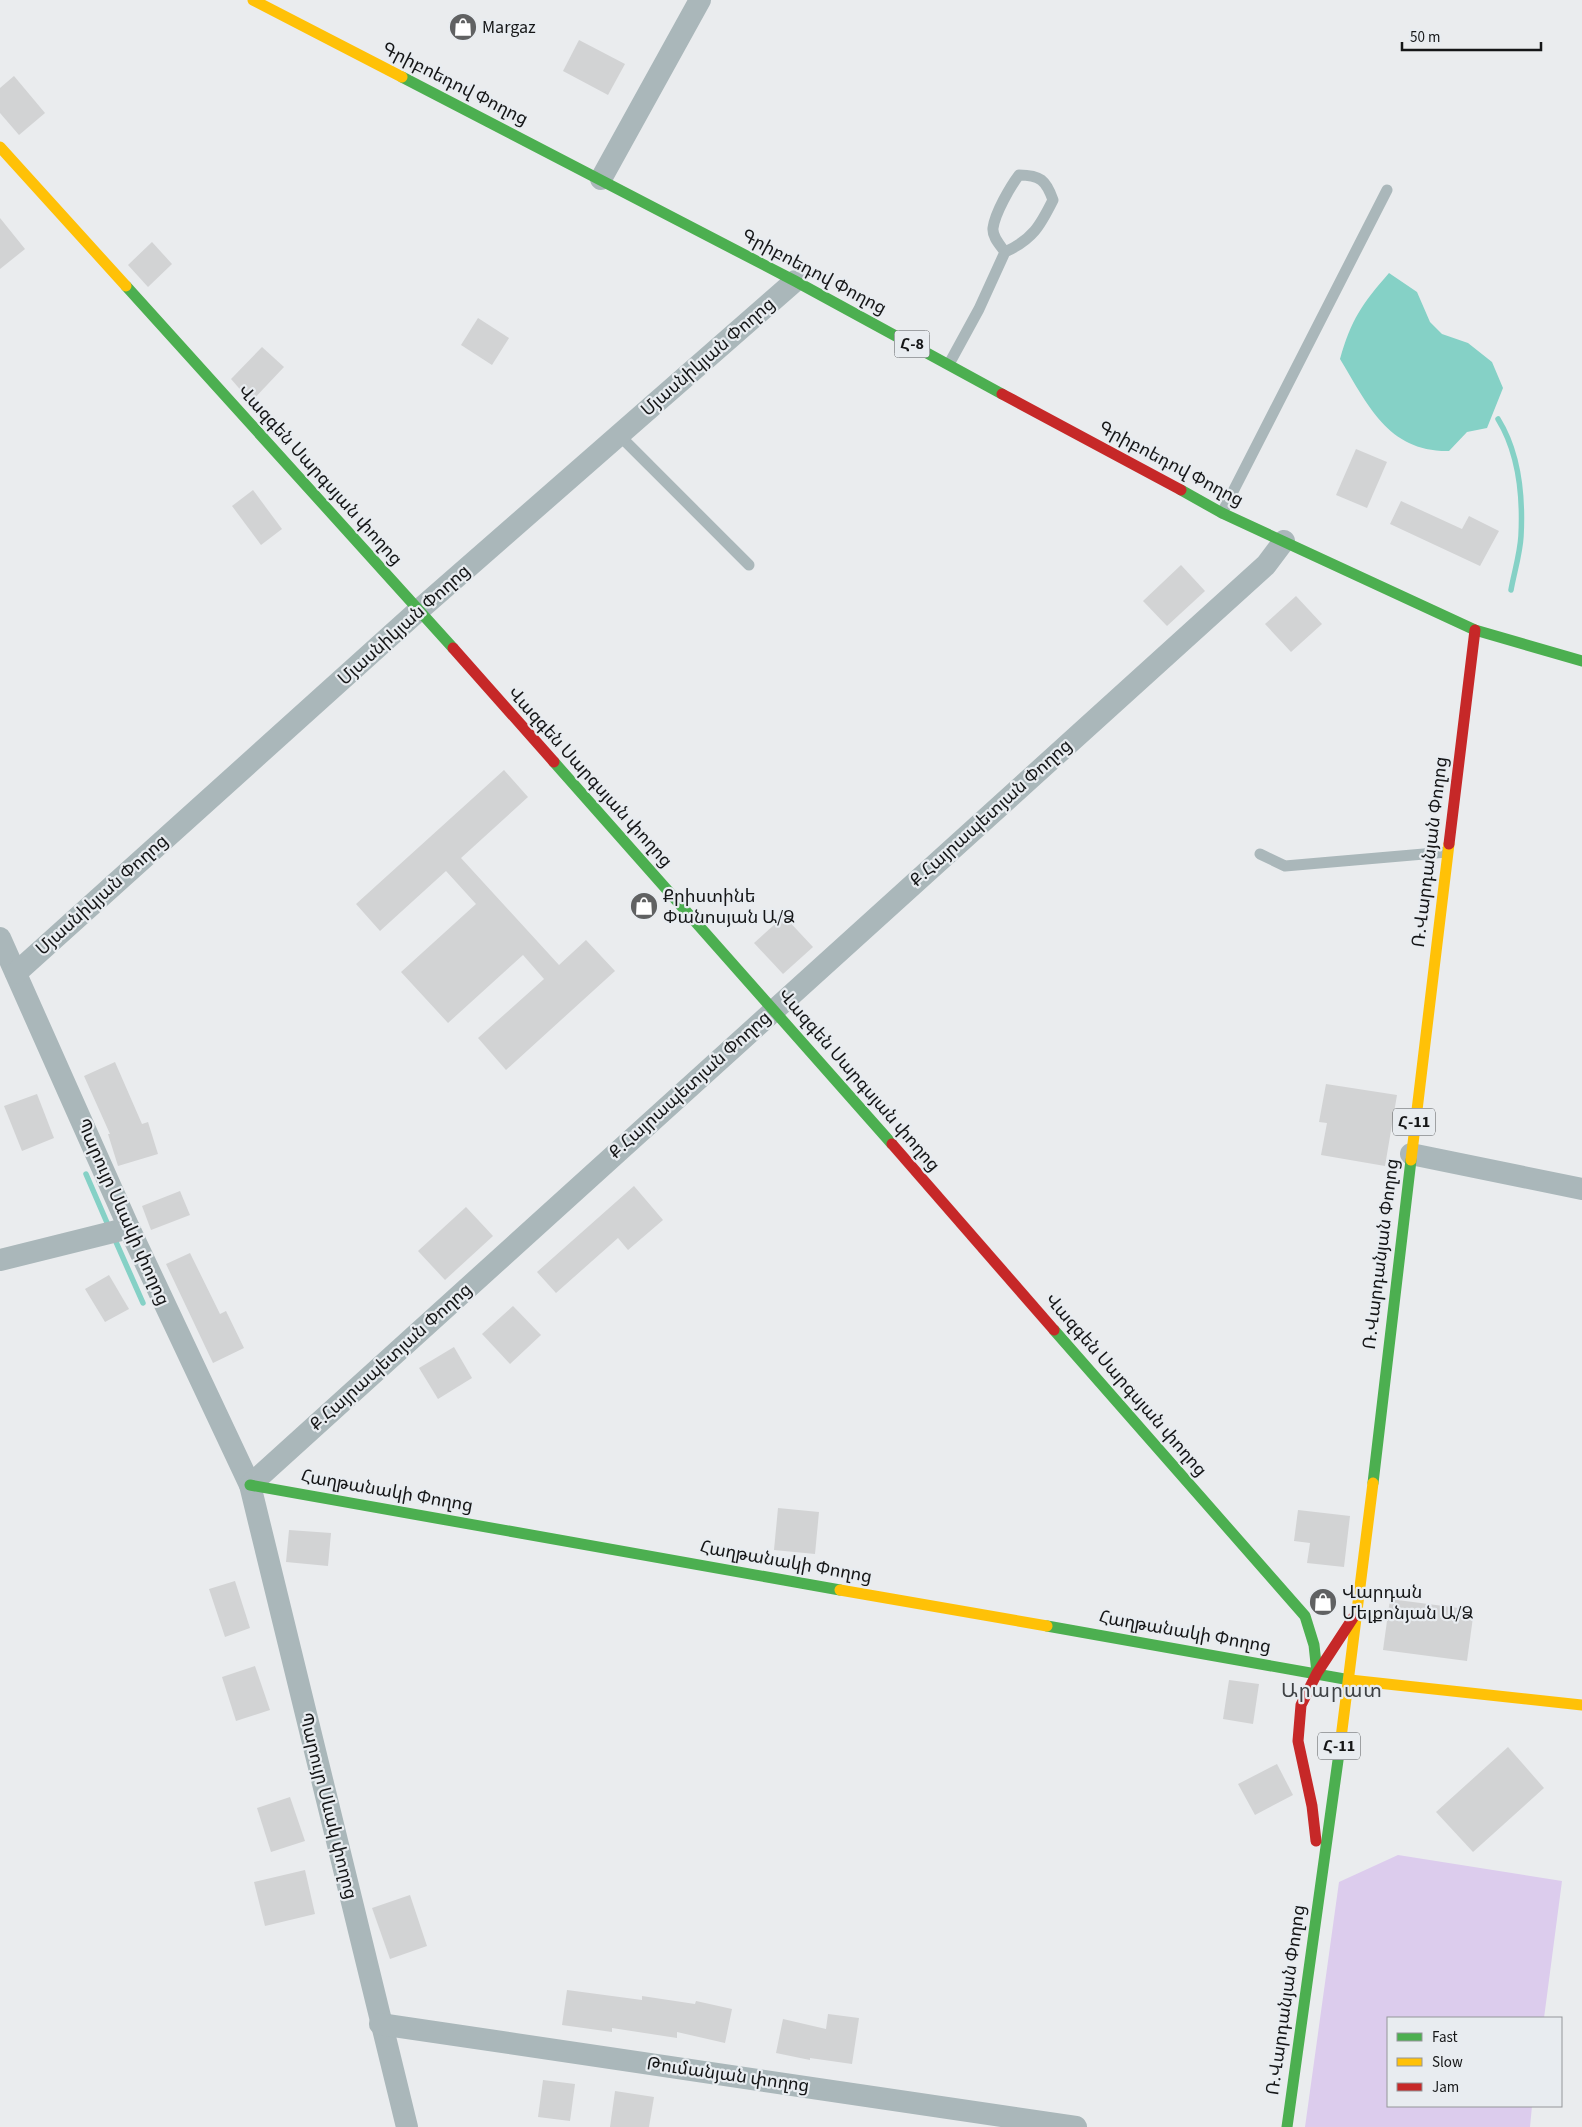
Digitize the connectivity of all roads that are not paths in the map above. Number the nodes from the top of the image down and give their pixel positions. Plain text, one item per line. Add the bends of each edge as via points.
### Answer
1 (253, 0) edge
2 (700, 0) edge
3 (0, 146) edge
4 (601, 178) junction
5 (1387, 190) dead end
6 (1006, 252) junction
7 (795, 281) junction
8 (949, 364) junction
9 (619, 435) junction
10 (1222, 513) junction
11 (1284, 541) junction
12 (748, 566) dead end
13 (419, 610) junction
14 (1475, 630) junction
15 (1582, 661) edge
16 (1447, 852) junction
17 (1260, 854) dead end
18 (0, 938) edge
19 (16, 973) junction
20 (774, 1009) junction
21 (1410, 1154) junction
22 (1582, 1189) edge
23 (129, 1228) junction
24 (0, 1260) edge
25 (250, 1485) junction
26 (1355, 1615) junction
27 (1317, 1673) junction
28 (1349, 1680) junction
29 (1582, 1705) edge
30 (1320, 1878) junction
31 (380, 2024) junction
32 (407, 2127) edge
33 (1076, 2127) edge
34 (1287, 2127) edge

1 - 4 street, Գրիբոեդով Փողոց / Հ-8
2 - 4 street
3 - 13 street, Վազգեն Սարգսյան փողոց
4 - 7 street, Գրիբոեդով Փողոց / Հ-8
5 - 10 lane
6 - 6 lane via 993,229 1019,175 1032,175 1048,186 1053,200 1038,231
6 - 8 lane
7 - 8 street, Գրիբոեդով Փողոց / Հ-8
7 - 9 street, Մյասնիկյան Փողոց
8 - 10 street, Գրիբոեդով Փողոց / Հ-8
9 - 12 lane
9 - 13 street, Մյասնիկյան Փողոց
10 - 11 street, Գրիբոեդով Փողոց / Հ-8
11 - 14 street, Գրիբոեդով Փողոց / Հ-8
11 - 20 street, Ք.Հայրապետյան Փողոց via 1266,565
13 - 19 street, Մյասնիկյան Փողոց
13 - 20 street, Վազգեն Սարգսյան փողոց
14 - 15 street, Գրիբոեդով Փողոց / Հ-8
14 - 16 street, Ռ.Վարդանյան Փողոց / Հ-11
16 - 17 lane via 1285,866
16 - 21 street, Ռ.Վարդանյան Փողոց / Հ-11
18 - 19 street, Պարույր Սևակի փողոց
19 - 23 street, Պարույր Սևակի փողոց
20 - 25 street, Ք.Հայրապետյան Փողոց
20 - 27 street, Վազգեն Սարգսյան փողոց via 1305,1616 1314,1645
21 - 22 street
21 - 26 street, Ռ.Վարդանյան Փողոց / Հ-11
23 - 24 street
23 - 25 street, Պարույր Սևակի փողոց
25 - 27 street, Հաղթանակի Փողոց
25 - 31 street, Պարույր Սևակ փողոց
26 - 27 street, Հ-11
26 - 28 street, Հ-11
27 - 28 street
27 - 30 street, Հ-11 via 1301,1705 1298,1741 1312,1806
28 - 29 street
28 - 30 street, Հ-11
30 - 34 street, Ռ.Վարդանյան Փողոց / Հ-11
31 - 32 street, Պարույր Սևակ փողոց
31 - 33 street, Թումանյան փողոց

